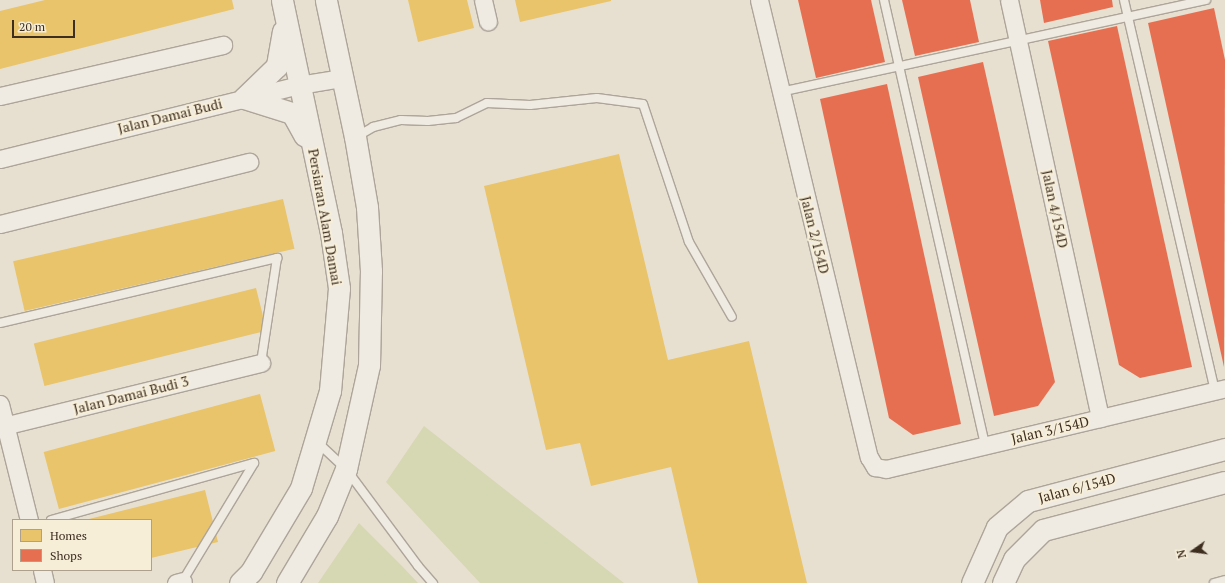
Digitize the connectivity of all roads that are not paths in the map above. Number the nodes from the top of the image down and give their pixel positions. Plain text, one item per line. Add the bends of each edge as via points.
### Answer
1 (326, 0) edge
2 (483, 0) edge
3 (759, 0) edge
4 (884, 0) edge
5 (1009, 0) edge
6 (1124, 0) edge
7 (1206, 0) edge
8 (284, 9) edge
9 (1128, 17) junction
10 (488, 21) dead end
11 (1018, 41) junction
12 (223, 45) dead end
13 (899, 66) junction
14 (342, 78) junction
15 (299, 85) junction
16 (780, 92) junction
17 (0, 96) edge
18 (244, 98) junction
19 (355, 137) junction
20 (313, 150) junction
21 (0, 158) edge
22 (249, 162) dead end
23 (0, 224) edge
24 (732, 317) dead end
25 (0, 323) edge
26 (261, 363) joint
27 (1220, 389) edge
28 (0, 404) edge
29 (1100, 418) junction
30 (3, 427) edge
31 (315, 441) junction
32 (985, 445) junction
33 (1225, 449) edge
34 (875, 467) joint
35 (346, 469) junction
36 (1225, 482) edge
37 (29, 519) edge
38 (55, 519) edge
39 (42, 571) edge
40 (1225, 580) edge
41 (180, 582) edge
42 (45, 583) edge
43 (240, 583) edge
44 (287, 583) edge
45 (433, 583) edge
46 (972, 583) edge
47 (1003, 583) edge
48 (1214, 583) edge

1 - 14 street
2 - 10 street
3 - 16 street, Jalan 2/154D
4 - 13 lane
5 - 11 street, Jalan 4/154D
6 - 9 lane
7 - 9 lane
8 - 15 street, Persiaran Alam Damai
8 - 18 street via 277,66
9 - 11 lane
9 - 27 lane
11 - 13 lane
11 - 29 street, Jalan 4/154D
12 - 17 street
13 - 16 lane
13 - 32 lane
14 - 15 street, Jalan Damai Budi
14 - 19 street
15 - 18 street, Jalan Damai Budi
15 - 20 street, Persiaran Alam Damai
16 - 34 street, Jalan 2/154D via 869,457
18 - 20 street via 292,113
18 - 21 street, Jalan Damai Budi
19 - 24 lane via 373,127 401,120 456,118 487,104 530,105 597,98 643,104 689,242
19 - 35 street via 366,207 371,272 369,365
20 - 31 street, Persiaran Alam Damai via 331,233 339,288 330,391
22 - 23 street
25 - 26 lane via 277,258
26 - 30 street, Jalan Damai Budi 3
27 - 29 street, Jalan 3/154D
28 - 30 street
29 - 32 street, Jalan 3/154D
30 - 37 street
31 - 35 lane
31 - 43 street, Persiaran Alam Damai via 301,488 250,572
32 - 34 street, Jalan 3/154D via 886,469
33 - 46 street, Jalan 6/154D via 1028,501 997,528
35 - 44 street via 327,516
35 - 45 lane
36 - 47 street via 1043,530 1014,559
38 - 41 lane via 254,463
39 - 42 street
40 - 48 lane

